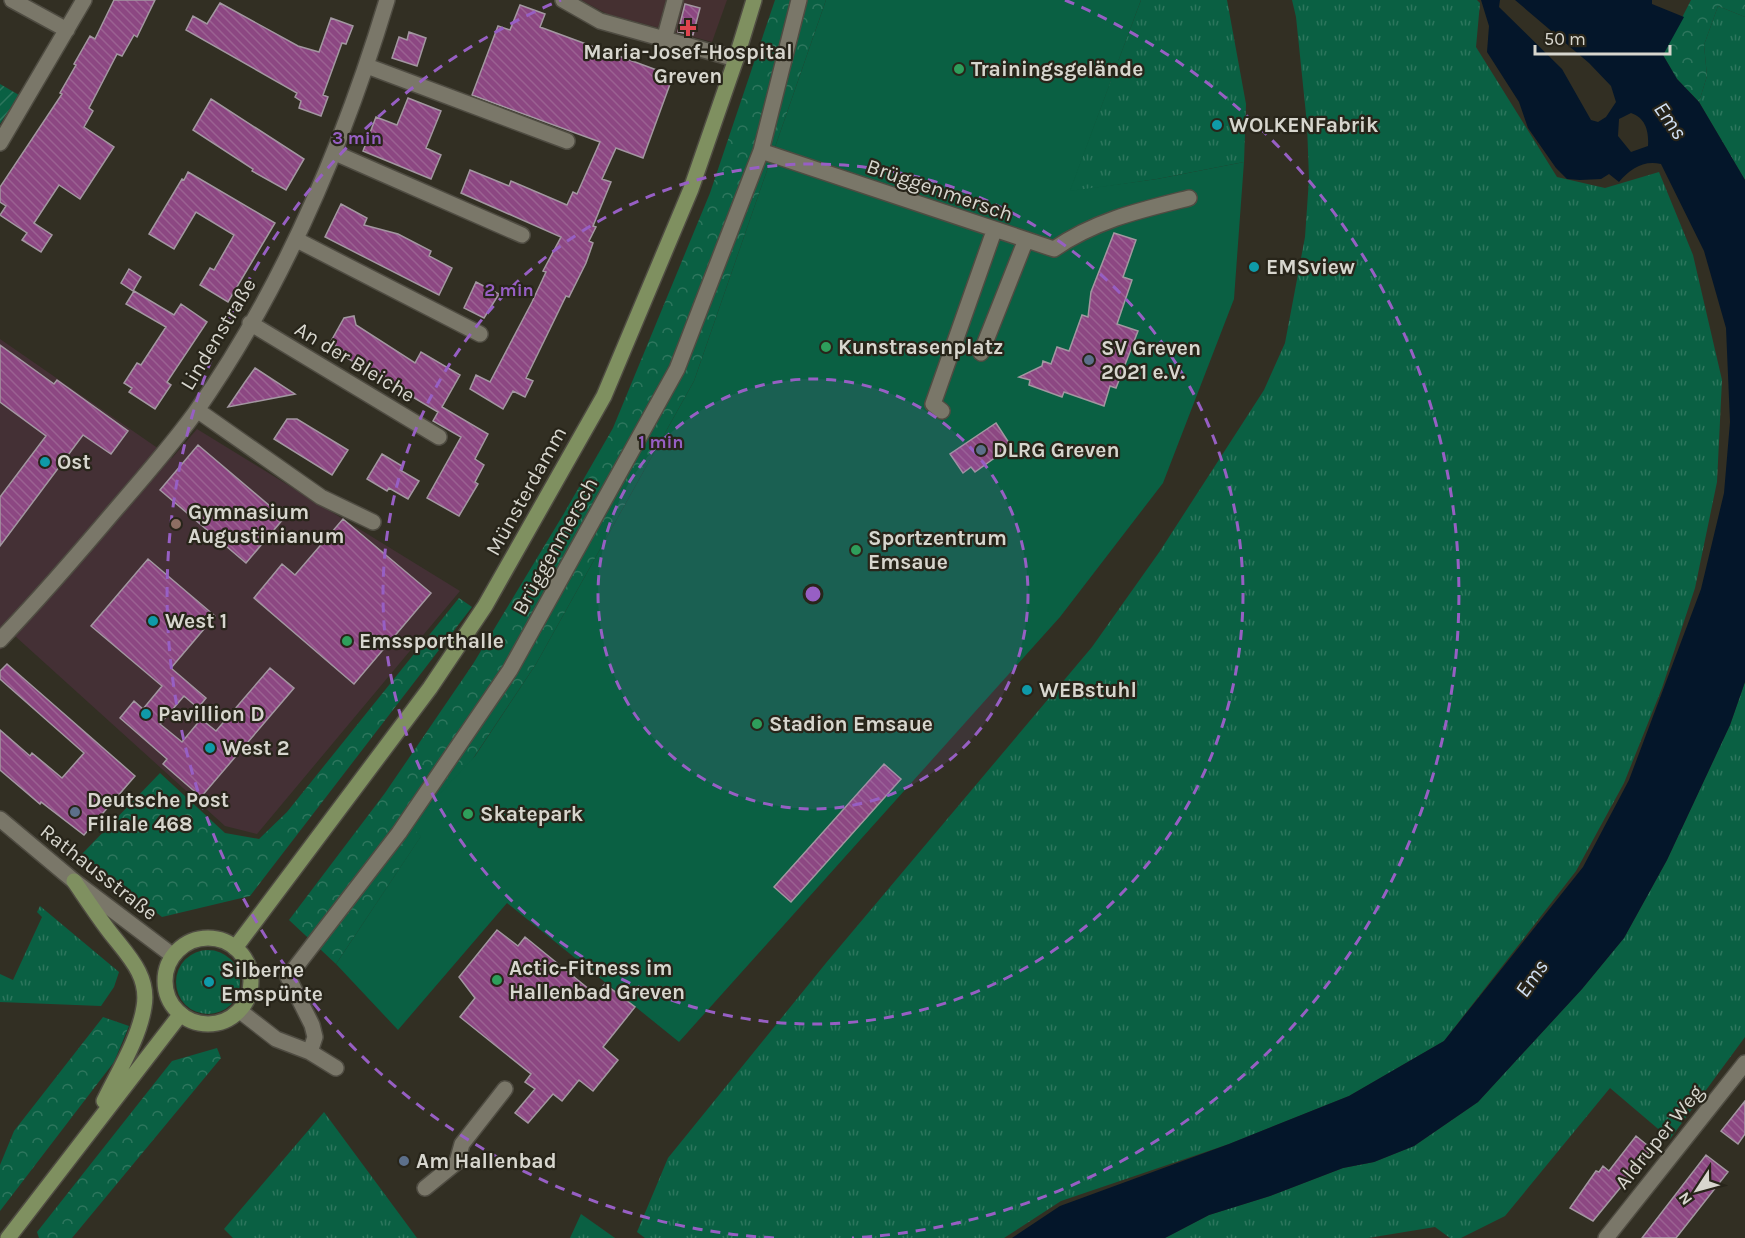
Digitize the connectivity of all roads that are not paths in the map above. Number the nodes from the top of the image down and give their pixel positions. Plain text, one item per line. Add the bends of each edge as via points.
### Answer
1 (12, 0) edge
2 (84, 0) edge
3 (387, 0) edge
4 (562, 0) edge
5 (675, 0) edge
6 (754, 0) edge
7 (799, 0) edge
8 (67, 30) junction
9 (664, 40) junction
10 (736, 59) junction
11 (367, 66) junction
12 (567, 141) dead end
13 (0, 143) edge
14 (761, 152) junction
15 (335, 153) junction
16 (1190, 198) dead end
17 (994, 231) junction
18 (522, 236) dead end
19 (297, 240) junction
20 (1025, 242) junction
21 (250, 324) junction
22 (480, 334) dead end
23 (981, 353) dead end
24 (197, 410) junction
25 (942, 411) dead end
26 (439, 437) dead end
27 (374, 522) dead end
28 (0, 640) edge
29 (0, 819) edge
30 (74, 882) junction
31 (235, 948) junction
32 (172, 955) junction
33 (240, 1011) junction
34 (180, 1015) junction
35 (310, 1052) junction
36 (1745, 1063) edge
37 (336, 1068) dead end
38 (506, 1089) dead end
39 (94, 1123) junction
40 (425, 1188) dead end
41 (10, 1237) edge
42 (1606, 1238) edge

1 - 8 street
2 - 8 street
3 - 11 street, Lindenstraße
4 - 9 street via 600,21
5 - 9 street
6 - 10 main road, Münsterdamm
7 - 14 street, Brüggenmersch
8 - 13 street
9 - 10 street
10 - 31 main road, Münsterdamm via 691,189 604,396 485,606 430,688
11 - 12 street
11 - 15 street, Lindenstraße
14 - 17 street, Brüggenmersch
14 - 35 street, Brüggenmersch via 677,369 510,670 399,833 288,977 312,1025 315,1037
15 - 18 street
15 - 19 street, Lindenstraße
16 - 20 street via 1111,218 1054,249
17 - 20 street, Brüggenmersch
17 - 25 street via 935,395 933,404
19 - 21 street, Lindenstraße
19 - 22 street
20 - 23 street, Brüggenmersch
21 - 24 street, Lindenstraße
21 - 26 street, An der Bleiche
24 - 27 street via 321,497
24 - 28 street, Lindenstraße via 57,579
29 - 30 street, Rathausstraße
30 - 32 street, Rathausstraße
30 - 39 main road via 132,959 144,984 141,1023
31 - 32 main road via 208,938 182,946
31 - 33 main road via 250,970 248,999
32 - 34 main road via 164,980 171,1005
33 - 34 main road via 217,1024 191,1022
33 - 35 street via 276,1039
34 - 39 main road
35 - 37 street
36 - 42 street, Aldruper Weg
38 - 40 street via 462,1144 457,1162
39 - 41 main road

